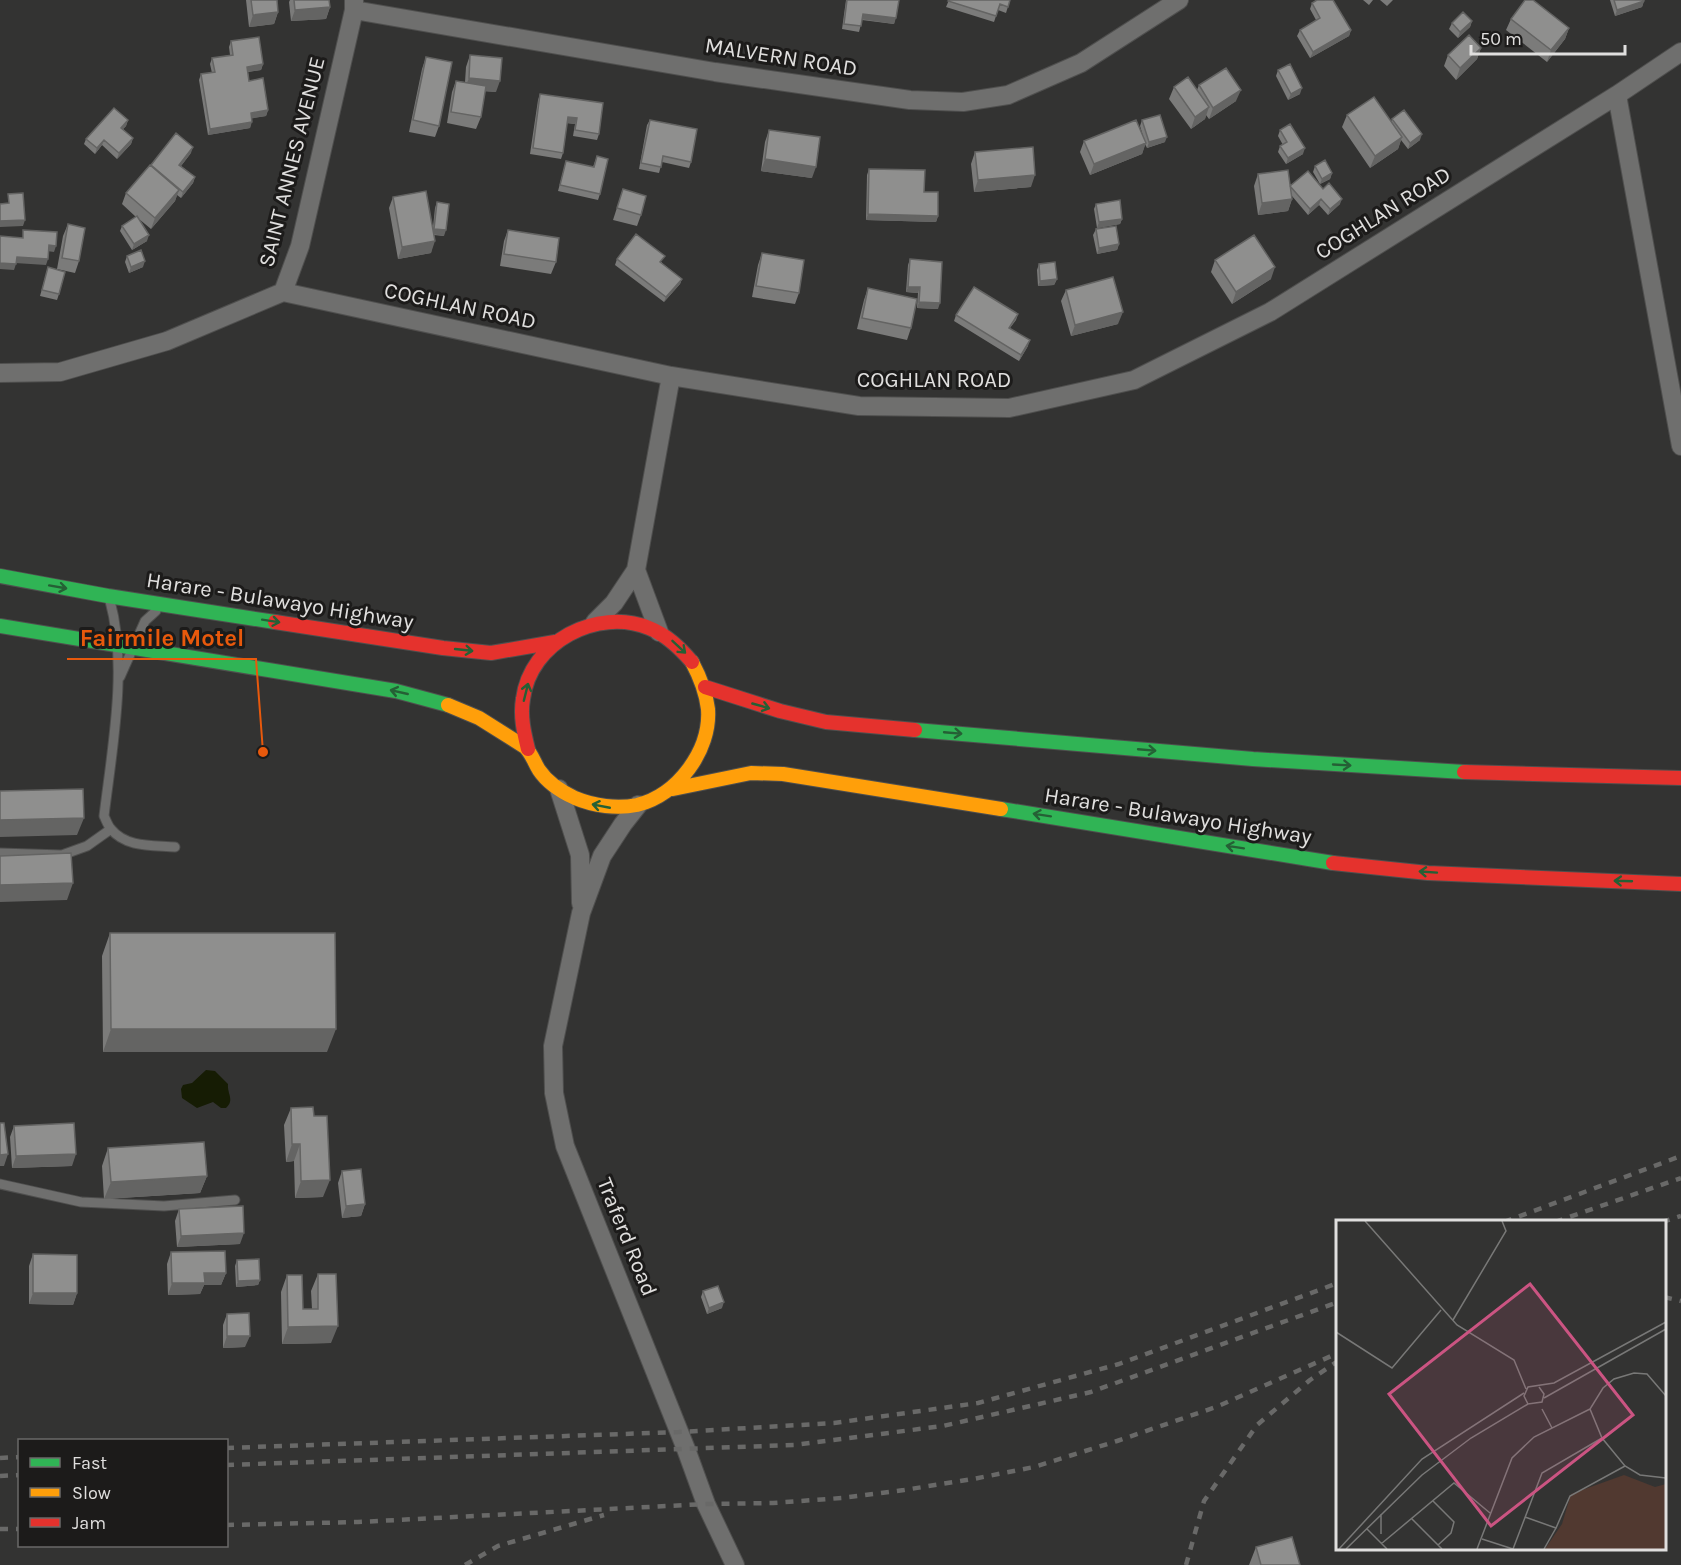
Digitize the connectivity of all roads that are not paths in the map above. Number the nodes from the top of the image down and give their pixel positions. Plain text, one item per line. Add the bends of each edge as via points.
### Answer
1 (1179, 0) edge
2 (354, 5) edge
3 (1681, 52) edge
4 (1617, 96) junction
5 (283, 292) junction
6 (0, 373) edge
7 (671, 376) junction
8 (1681, 446) edge
9 (636, 570) junction
10 (0, 576) edge
11 (108, 596) junction
12 (163, 604) junction
13 (593, 623) junction
14 (0, 626) edge
15 (659, 632) junction
16 (555, 642) junction
17 (116, 645) junction
18 (134, 647) junction
19 (119, 680) junction
20 (705, 687) junction
21 (528, 749) junction
22 (1681, 778) edge
23 (559, 789) junction
24 (673, 789) junction
25 (638, 805) junction
26 (111, 830) junction
27 (176, 846) dead end
28 (0, 853) edge
29 (1681, 884) edge
30 (581, 914) junction
31 (0, 1184) edge
32 (235, 1200) dead end
33 (735, 1565) edge

1 - 2 street, MALVERN ROAD via 1081,63 1008,95 963,102 910,100 715,72
2 - 5 street, SAINT ANNES AVENUE via 300,246
3 - 4 street, COGHLAN ROAD
4 - 7 street, COGHLAN ROAD via 1270,312 1134,380 1010,408 859,406
4 - 8 street
5 - 6 street, SAINT ANNES AVENUE via 167,341 60,372
5 - 7 street, COGHLAN ROAD
7 - 9 street
9 - 13 street via 615,603
9 - 15 street
10 -> 11 highway, Harare - Bulawayo Highway
11 - 12 highway, Harare - Bulawayo Highway
11 - 17 lane via 115,618
12 -> 16 highway, Harare - Bulawayo Highway via 491,653
12 - 18 lane via 145,621
13 - 15 highway, Harare - Bulawayo Highway via 616,621
13 - 16 highway, Harare - Bulawayo Highway
14 - 17 highway, Harare - Bulawayo Highway
15 -> 20 highway, Harare - Bulawayo Highway via 679,646 695,665
21 -> 16 highway, Harare - Bulawayo Highway via 522,720 524,691 536,664
17 - 18 highway, Harare - Bulawayo Highway
17 - 19 lane
18 - 19 lane
21 -> 18 highway, Harare - Bulawayo Highway via 450,705 396,691
19 - 26 lane via 104,816
20 -> 22 highway via 826,722 1332,765 1600,778
20 - 24 highway, Harare - Bulawayo Highway via 709,716 705,743 692,768
21 - 23 highway, Harare - Bulawayo Highway via 540,772
25 -> 23 highway, Harare - Bulawayo Highway via 610,808 584,802
23 - 30 street, Traferd Road via 579,855
24 - 25 highway, Harare - Bulawayo Highway
29 -> 24 highway, Harare - Bulawayo Highway via 1428,873 1318,861 783,774 751,773
25 - 30 street, Traferd Road via 602,856
26 - 27 lane via 127,841
26 - 28 lane via 87,846 62,855
30 - 33 street, Traferd Road via 553,1046 554,1093 565,1146 706,1504
31 - 32 lane via 81,1202 164,1206

